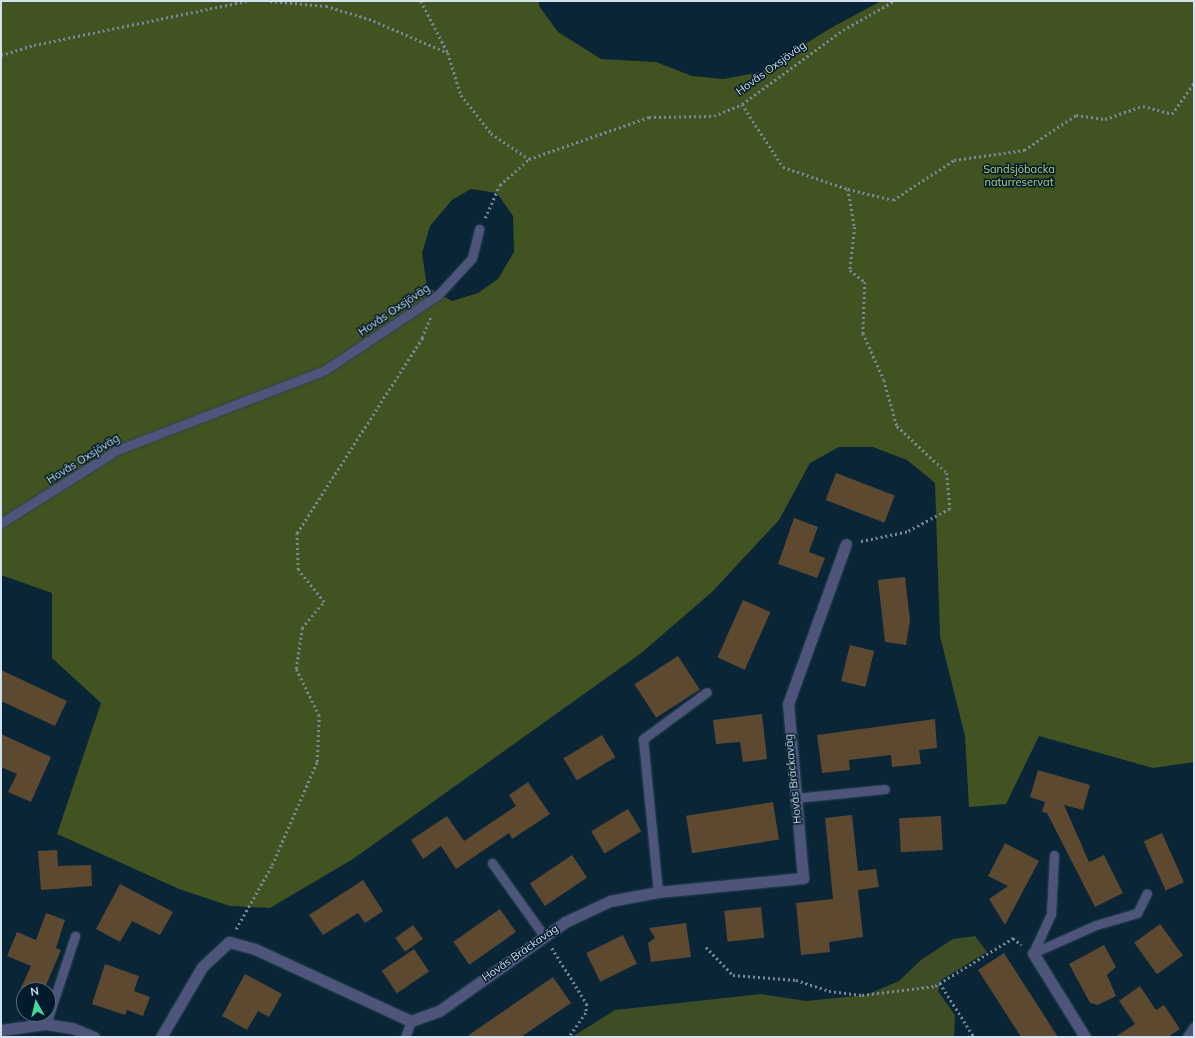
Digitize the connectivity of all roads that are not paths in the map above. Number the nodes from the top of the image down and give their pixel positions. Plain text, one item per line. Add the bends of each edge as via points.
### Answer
1 (479, 229) road end
2 (1, 523) edge
3 (846, 544) road end
4 (707, 692) dead end
5 (885, 789) dead end
6 (795, 798) junction
7 (1054, 855) dead end
8 (492, 863) dead end
9 (658, 892) junction
10 (1147, 893) dead end
11 (75, 936) dead end
12 (544, 936) junction
13 (1033, 953) junction
14 (411, 1021) junction
15 (46, 1024) junction
16 (1194, 1028) edge
17 (1, 1030) edge
18 (94, 1037) edge
19 (161, 1037) edge
20 (406, 1037) edge
21 (1085, 1037) edge
22 (1188, 1037) edge

1 - 2 lane, Hovås Oxsjöväg via 472,258 438,295 325,370 116,450
3 - 6 street, Hovås Bräckaväg via 788,704
4 - 9 lane via 643,739
5 - 6 lane
6 - 9 street, Hovås Bräckaväg via 803,878
7 - 13 lane via 1051,914
8 - 12 lane
9 - 12 street, Hovås Bräckaväg via 591,908
10 - 13 lane via 1138,913 1096,925
11 - 15 lane
12 - 14 street, Hovås Bräckaväg via 440,1011
13 - 21 street
14 - 19 street via 255,949 229,942 202,967
14 - 20 lane
15 - 17 street
15 - 18 street via 72,1028
16 - 22 street

